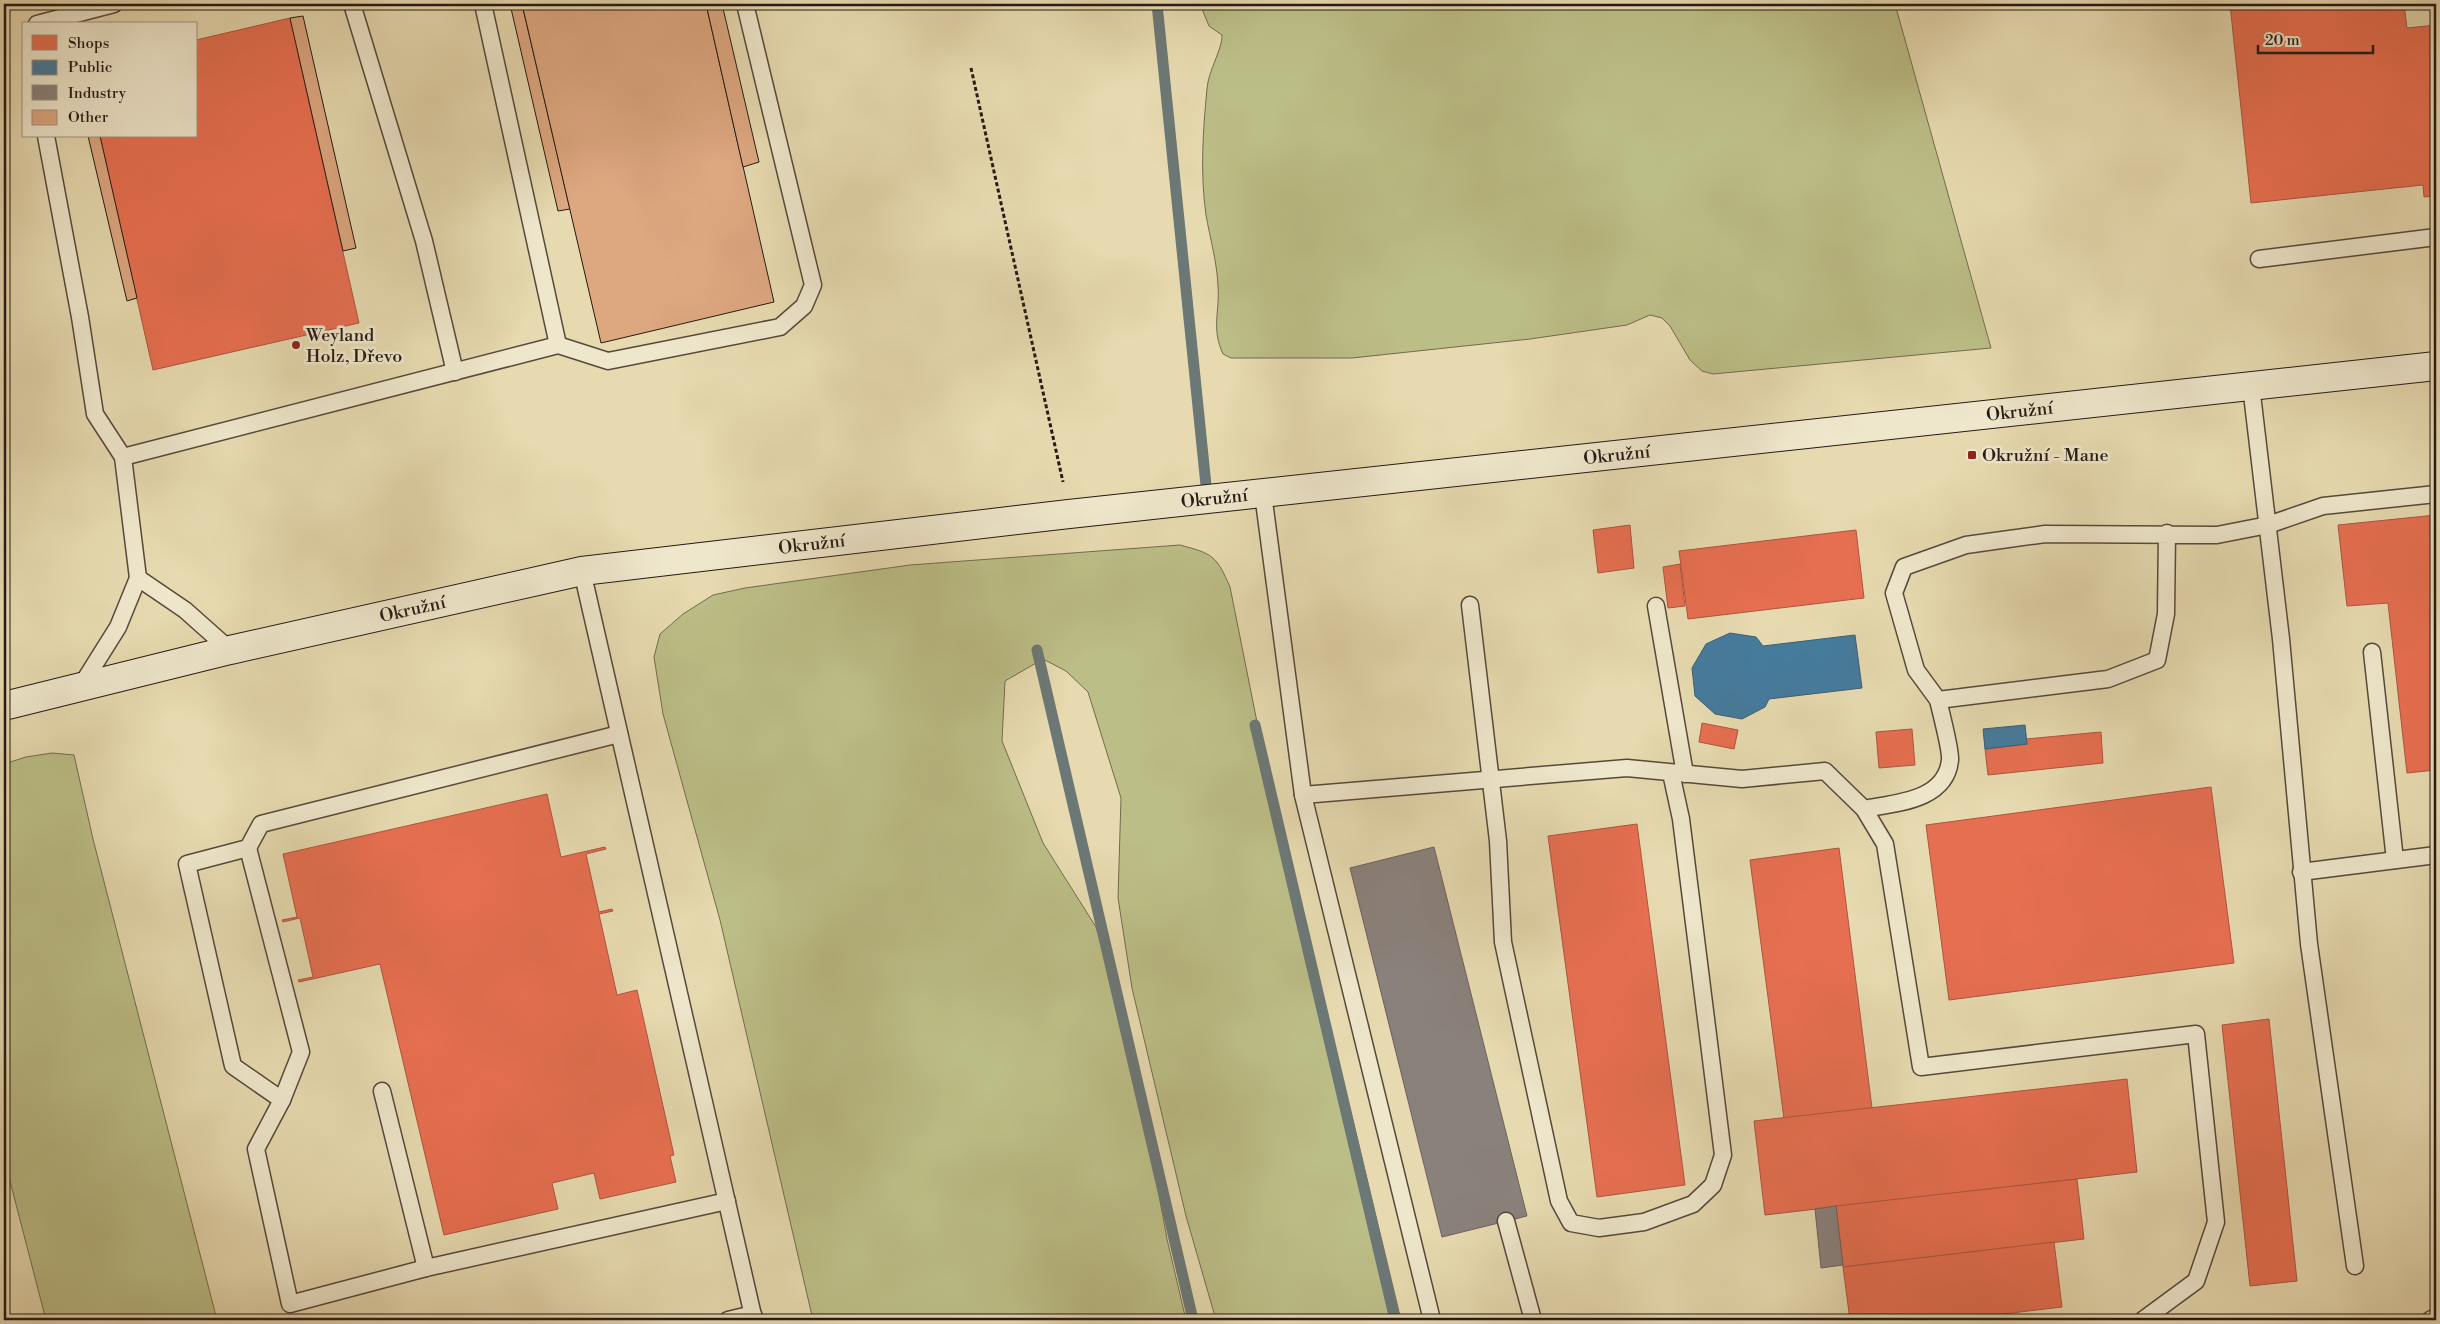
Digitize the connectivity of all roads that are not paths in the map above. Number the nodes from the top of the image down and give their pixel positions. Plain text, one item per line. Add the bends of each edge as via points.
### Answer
1 (114, 4) edge
2 (352, 4) edge
3 (483, 4) edge
4 (746, 4) edge
5 (45, 22) edge
6 (46, 138) edge
7 (2436, 237) edge
8 (2259, 259) dead end
9 (558, 345) junction
10 (2436, 366) edge
11 (455, 372) junction
12 (2251, 386) junction
13 (123, 456) junction
14 (1263, 494) junction
15 (2436, 494) edge
16 (2268, 525) junction
17 (2167, 533) junction
18 (582, 571) junction
19 (138, 578) junction
20 (1470, 605) dead end
21 (1656, 606) dead end
22 (230, 650) junction
23 (2372, 652) dead end
24 (82, 686) junction
25 (1938, 700) junction
26 (4, 706) edge
27 (619, 734) junction
28 (1678, 773) junction
29 (1489, 780) junction
30 (1303, 795) junction
31 (1864, 809) junction
32 (248, 848) junction
33 (2436, 855) edge
34 (2395, 860) junction
35 (2301, 872) junction
36 (382, 1091) dead end
37 (282, 1100) junction
38 (727, 1201) junction
39 (1506, 1221) dead end
40 (2355, 1266) dead end
41 (426, 1268) junction
42 (754, 1317) edge
43 (2436, 1317) edge
44 (728, 1320) edge
45 (1432, 1320) edge
46 (1533, 1320) edge
47 (2142, 1320) edge
48 (2430, 1320) edge

1 - 5 lane
2 - 11 lane via 423,238
3 - 9 lane
4 - 9 lane via 813,285 804,306 780,327 608,361
6 - 13 lane via 95,414
7 - 8 lane
9 - 11 lane
10 - 12 main road, Okružní
11 - 13 lane
12 - 14 main road, Okružní
12 - 16 lane
13 - 19 lane
14 - 18 main road, Okružní
14 - 30 lane
15 - 16 lane via 2323,506
16 - 17 lane via 2217,535
16 - 35 lane
17 - 25 lane via 2166,614 2157,660 2108,679
17 - 25 lane via 2045,534 1966,545 1904,567 1894,593 1916,670
18 - 22 main road, Okružní
18 - 27 lane
19 - 22 lane via 185,610
19 - 24 lane via 118,628
20 - 29 lane
21 - 28 lane
22 - 24 main road, Okružní
23 - 34 lane
24 - 26 main road, Okružní
25 - 31 lane via 1950,760 1940,785 1921,797
27 - 32 lane via 261,824
27 - 38 lane
28 - 29 lane via 1627,768
28 - 29 lane via 1723,1155 1713,1185 1693,1204 1644,1222 1599,1228 1571,1223 1559,1201 1503,942 1498,841
28 - 31 lane via 1742,779 1825,771
29 - 30 lane
30 - 45 lane
31 - 47 lane via 1885,844 1921,1067 2196,1034 2216,1222 2196,1281
32 - 37 lane via 301,1052
32 - 37 lane via 186,864 233,1066
33 - 34 lane
34 - 35 lane
35 - 40 lane
36 - 41 lane
37 - 41 lane via 256,1149 290,1304
38 - 41 lane
38 - 42 lane
39 - 46 lane
42 - 44 lane
43 - 48 lane

